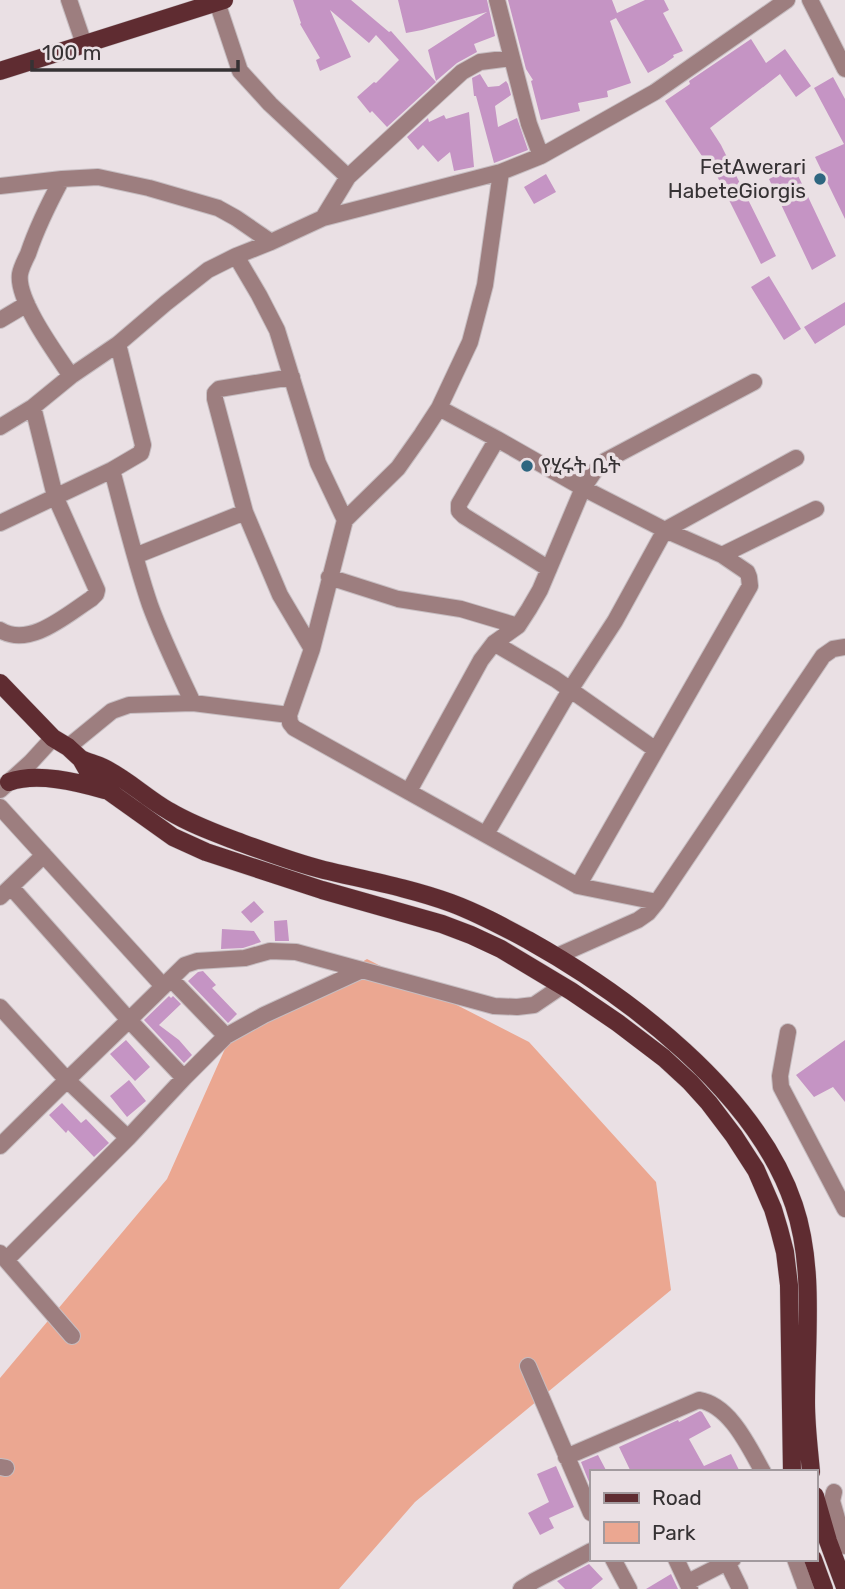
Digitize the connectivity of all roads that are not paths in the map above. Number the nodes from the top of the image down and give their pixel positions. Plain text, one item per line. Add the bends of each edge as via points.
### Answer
1 (69, 0) edge
2 (497, 0) edge
3 (787, 0) edge
4 (810, 0) edge
5 (221, 1) edge
6 (838, 38) edge
7 (84, 44) junction
8 (511, 58) junction
9 (845, 69) edge
10 (0, 71) edge
11 (541, 156) junction
12 (501, 172) junction
13 (348, 177) junction
14 (62, 179) junction
15 (0, 186) edge
16 (323, 218) junction
17 (271, 242) junction
18 (236, 256) junction
19 (27, 304) junction
20 (0, 320) edge
21 (118, 344) junction
22 (71, 376) junction
23 (292, 377) junction
24 (754, 382) dead end
25 (33, 407) junction
26 (439, 408) junction
27 (0, 427) edge
28 (497, 439) junction
29 (796, 458) dead end
30 (112, 470) junction
31 (583, 488) junction
32 (55, 496) junction
33 (816, 509) dead end
34 (246, 512) junction
35 (345, 520) junction
36 (0, 523) edge
37 (664, 530) junction
38 (722, 555) junction
39 (135, 556) junction
40 (549, 569) junction
41 (329, 577) junction
42 (518, 626) junction
43 (0, 631) edge
44 (494, 643) junction
45 (845, 647) edge
46 (312, 649) junction
47 (0, 683) edge
48 (570, 690) junction
49 (193, 703) junction
50 (289, 715) junction
51 (67, 748) junction
52 (656, 750) junction
53 (4, 786) edge
54 (106, 790) junction
55 (409, 791) junction
56 (0, 807) edge
57 (485, 834) junction
58 (44, 855) junction
59 (578, 886) junction
60 (397, 888) junction
61 (6, 892) edge
62 (657, 902) junction
63 (392, 909) junction
64 (557, 956) junction
65 (362, 970) junction
66 (167, 983) junction
67 (566, 989) junction
68 (0, 1007) edge
69 (129, 1020) junction
70 (788, 1032) dead end
71 (226, 1037) junction
72 (184, 1078) junction
73 (67, 1080) junction
74 (128, 1138) junction
75 (1, 1143) edge
76 (845, 1209) edge
77 (4, 1262) edge
78 (72, 1336) dead end
79 (528, 1366) dead end
80 (566, 1457) junction
81 (762, 1470) edge
82 (792, 1470) edge
83 (811, 1470) edge
84 (840, 1489) edge
85 (817, 1498) edge
86 (817, 1501) edge
87 (590, 1511) edge
88 (845, 1546) edge
89 (590, 1552) edge
90 (614, 1561) edge
91 (677, 1561) edge
92 (728, 1561) edge
93 (730, 1561) edge
94 (795, 1561) edge
95 (814, 1561) edge
96 (689, 1586) edge
97 (845, 1587) edge
98 (521, 1589) edge
99 (629, 1589) edge
100 (740, 1589) edge
101 (806, 1589) edge
102 (824, 1589) edge

1 - 7 street
2 - 8 street
3 - 11 street via 655,92
4 - 6 street
5 - 7 main road
5 - 13 street via 240,71
6 - 9 street
7 - 10 main road
8 - 11 street
8 - 13 street via 480,62 462,72
11 - 12 street
12 - 16 street
12 - 26 street via 485,285 470,342
13 - 16 street
14 - 15 street
14 - 17 street via 98,177 218,208
14 - 19 street via 37,227 20,275
16 - 17 street
17 - 18 street
18 - 21 street via 208,270
18 - 23 street via 277,330
19 - 20 street
19 - 22 street
21 - 22 street
21 - 30 street via 143,445 141,453
22 - 25 street
23 - 34 street via 215,393
23 - 35 street via 318,463
24 - 31 street via 606,461
25 - 27 street
25 - 32 street
26 - 28 street
26 - 35 street via 398,468
28 - 31 street
28 - 40 street via 459,511
29 - 37 street
30 - 32 street
30 - 39 street
31 - 37 street
31 - 40 street
32 - 36 street
32 - 43 street via 96,594 42,630 16,636
33 - 38 street
34 - 39 street
34 - 46 street via 280,595
35 - 41 street
37 - 38 street
37 - 48 street via 615,621
38 - 52 street via 747,572 750,586
39 - 49 street via 155,617
40 - 42 street
41 - 42 street via 398,599 461,609
41 - 46 street
42 - 44 street
44 - 48 street
44 - 55 street
45 - 62 street via 823,656
46 - 50 street
47 - 51 main road
48 - 52 street
48 - 57 street
49 - 50 street
49 - 51 street via 129,705 112,711
50 - 55 street via 294,728
51 - 53 street
51 - 54 main road
51 - 60 main road via 192,824 308,865
52 - 59 street
53 - 54 main road via 22,777
54 - 63 main road via 173,837 206,852
55 - 57 street
56 - 58 street
57 - 59 street
58 - 61 street
58 - 66 street
59 - 62 street
60 - 63 main road
60 - 64 main road via 480,915
61 - 69 street
62 - 64 street via 638,920
63 - 67 main road via 471,935
64 - 83 main road via 649,1020 723,1089 783,1178 802,1235
65 - 66 street via 296,952 270,951 245,958 197,961 185,965
65 - 67 street via 494,1006 534,1005
65 - 71 street
66 - 69 street
66 - 71 street
67 - 82 main road via 664,1058 709,1103 756,1170 773,1209 789,1285
68 - 73 street
69 - 72 street
69 - 73 street
70 - 76 street via 781,1087
71 - 72 street
72 - 74 street
73 - 74 street
73 - 75 street
74 - 77 street
77 - 78 street
79 - 80 street
80 - 81 street via 699,1401 717,1407 737,1427
80 - 87 street
84 - 85 street
84 - 88 street via 832,1501
86 - 97 main road
89 - 98 street
90 - 99 street
91 - 96 street
92 - 96 street
93 - 100 street
94 - 101 street
95 - 102 main road

